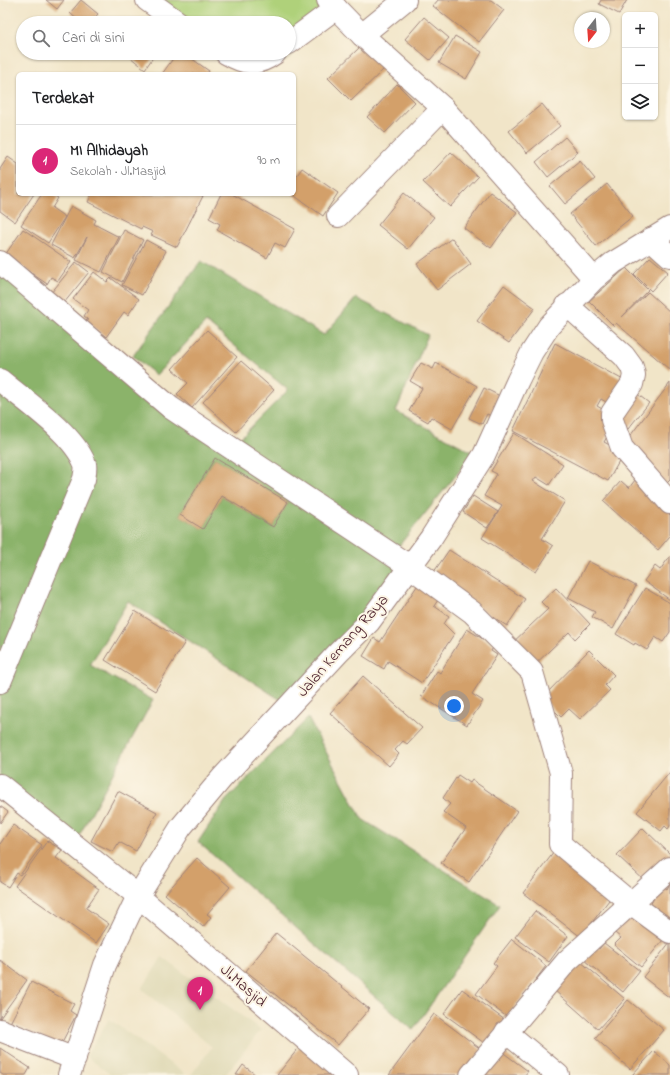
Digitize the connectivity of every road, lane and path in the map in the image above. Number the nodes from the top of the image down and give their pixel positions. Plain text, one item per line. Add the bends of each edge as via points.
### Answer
1 (149, 0) edge
2 (405, 0) edge
3 (332, 4) edge
4 (170, 16) edge
5 (362, 35) junction
6 (296, 37) edge
7 (241, 60) edge
8 (263, 60) edge
9 (443, 108) junction
10 (338, 216) dead end
11 (670, 228) edge
12 (651, 239) junction
13 (670, 256) edge
14 (0, 262) edge
15 (589, 273) dead end
16 (567, 305) junction
17 (0, 380) edge
18 (670, 503) edge
19 (409, 566) junction
20 (0, 682) edge
21 (0, 785) edge
22 (670, 868) edge
23 (138, 896) junction
24 (632, 904) junction
25 (670, 932) edge
26 (0, 1030) edge
27 (506, 1032) junction
28 (72, 1067) edge
29 (347, 1075) edge
30 (471, 1075) edge
31 (558, 1075) edge

1 - 4 street
2 - 5 street
3 - 5 street
3 - 6 street
5 - 9 street
7 - 8 street via 248,63
9 - 10 street
9 - 15 street
11 - 12 street, Jalan Kemang Raya
12 - 13 street
12 - 16 street, Jalan Kemang Raya via 613,263
14 - 19 street via 171,408
16 - 18 street via 624,356 632,367 632,384 612,413 612,420 622,448
16 - 19 street, Jalan Kemang Raya via 532,352 484,455 431,538
17 - 20 street via 61,431 78,449 86,465 84,479
19 - 23 street, Jalan Kemang Raya via 358,634 200,804 182,827
19 - 24 street via 472,612 532,672 561,773 560,844
21 - 23 street, Jl.Masjid
22 - 24 street
23 - 28 street, Jalan Kemang Raya via 105,965
23 - 29 street, Jl.Masjid
24 - 25 street
24 - 27 street via 567,961
26 - 28 street
27 - 30 street
27 - 31 street

